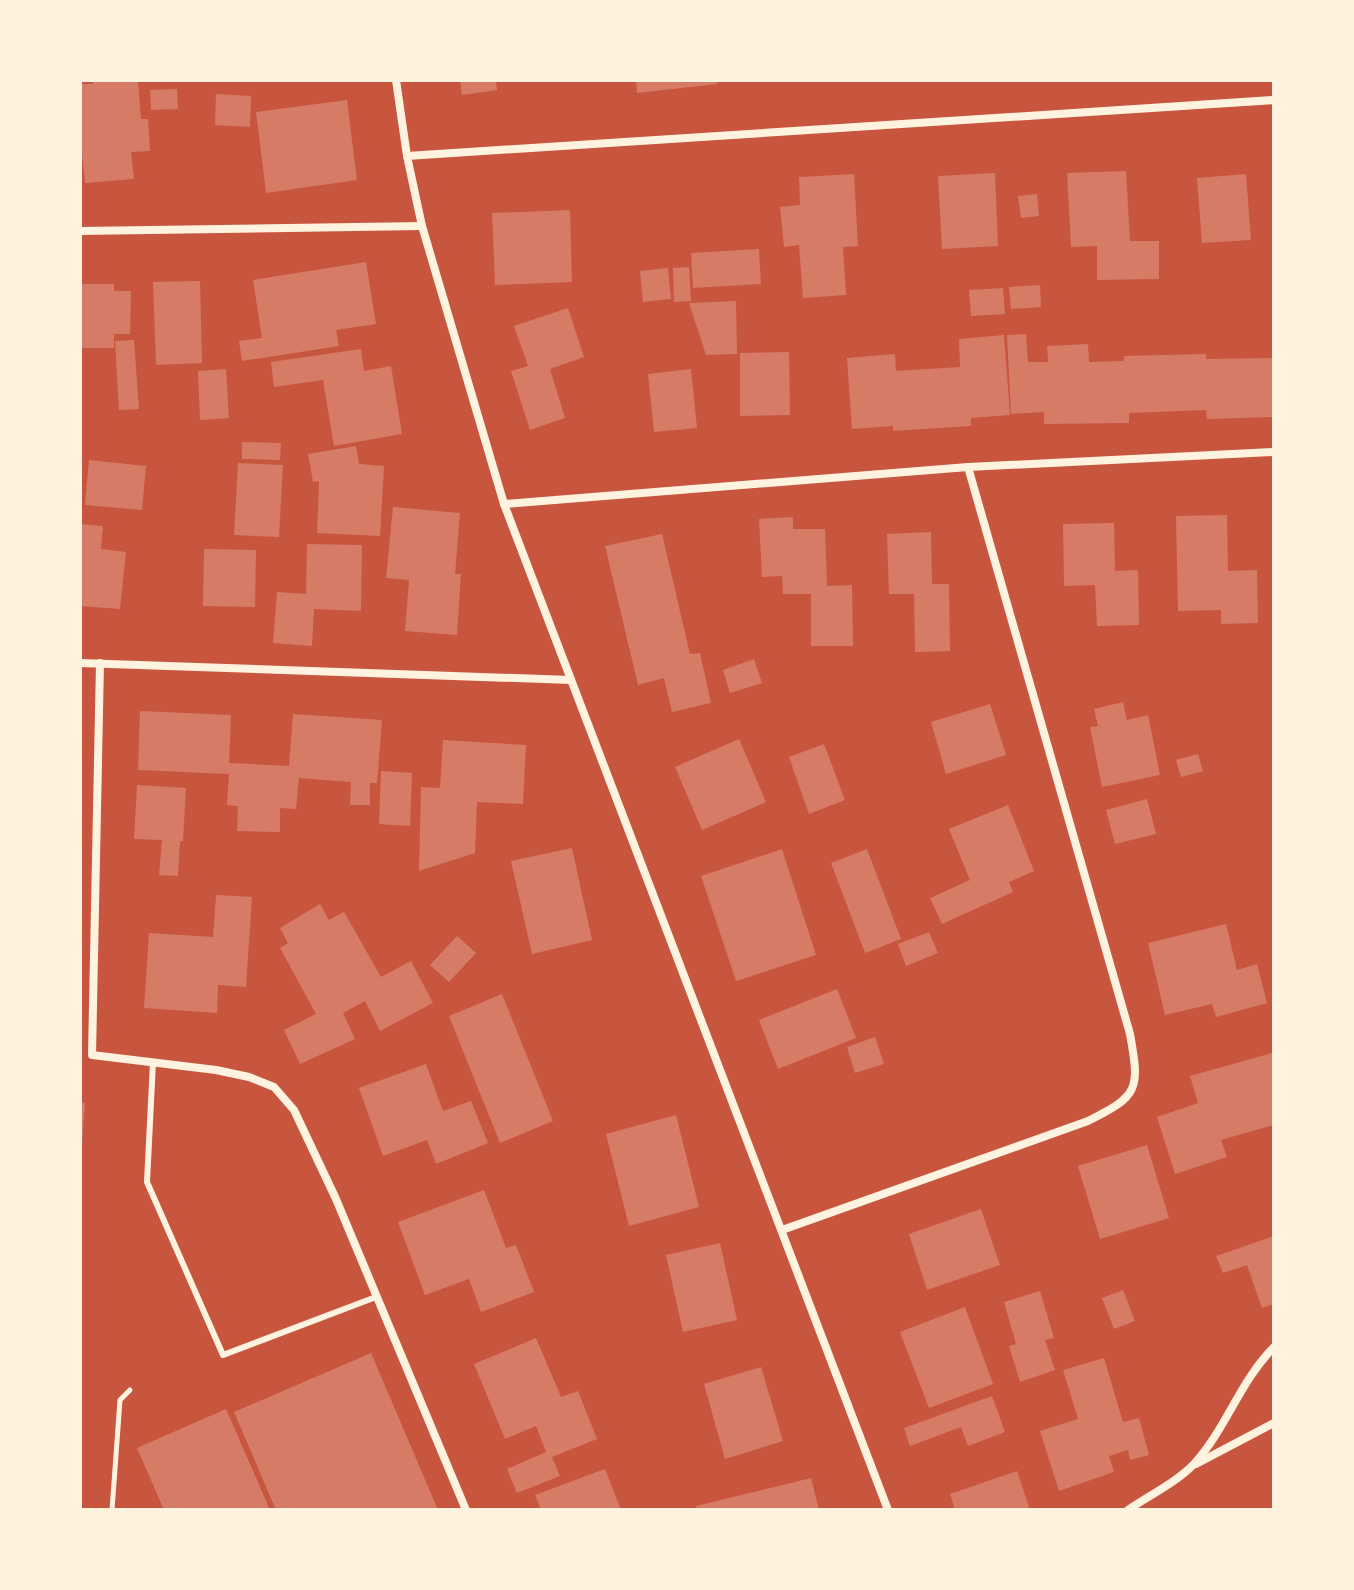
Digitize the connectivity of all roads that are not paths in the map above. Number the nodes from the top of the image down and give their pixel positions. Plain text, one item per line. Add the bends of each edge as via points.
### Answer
1 (396, 80) edge
2 (1274, 100) edge
3 (407, 156) junction
4 (422, 226) junction
5 (80, 231) edge
6 (1274, 452) edge
7 (968, 467) junction
8 (504, 504) junction
9 (80, 663) edge
10 (100, 663) junction
11 (571, 680) junction
12 (80, 1055) edge
13 (92, 1055) junction
14 (153, 1062) junction
15 (782, 1230) junction
16 (376, 1297) junction
17 (1274, 1347) edge
18 (1274, 1423) edge
19 (1192, 1466) junction
20 (466, 1510) edge
21 (888, 1510) edge
22 (1128, 1510) edge

1 - 3 street
2 - 3 street
3 - 4 street
4 - 5 street
4 - 8 street
6 - 7 street
7 - 8 street
7 - 15 street via 1130,1034 1135,1085 1126,1100 1088,1121
8 - 11 street
9 - 10 street
10 - 11 street
10 - 13 street
11 - 15 street
12 - 13 street
13 - 14 street
14 - 16 street via 216,1070 274,1087 294,1110
14 - 16 lane via 147,1182 223,1355
15 - 21 street
16 - 20 street
17 - 19 street
18 - 19 street
19 - 22 street

